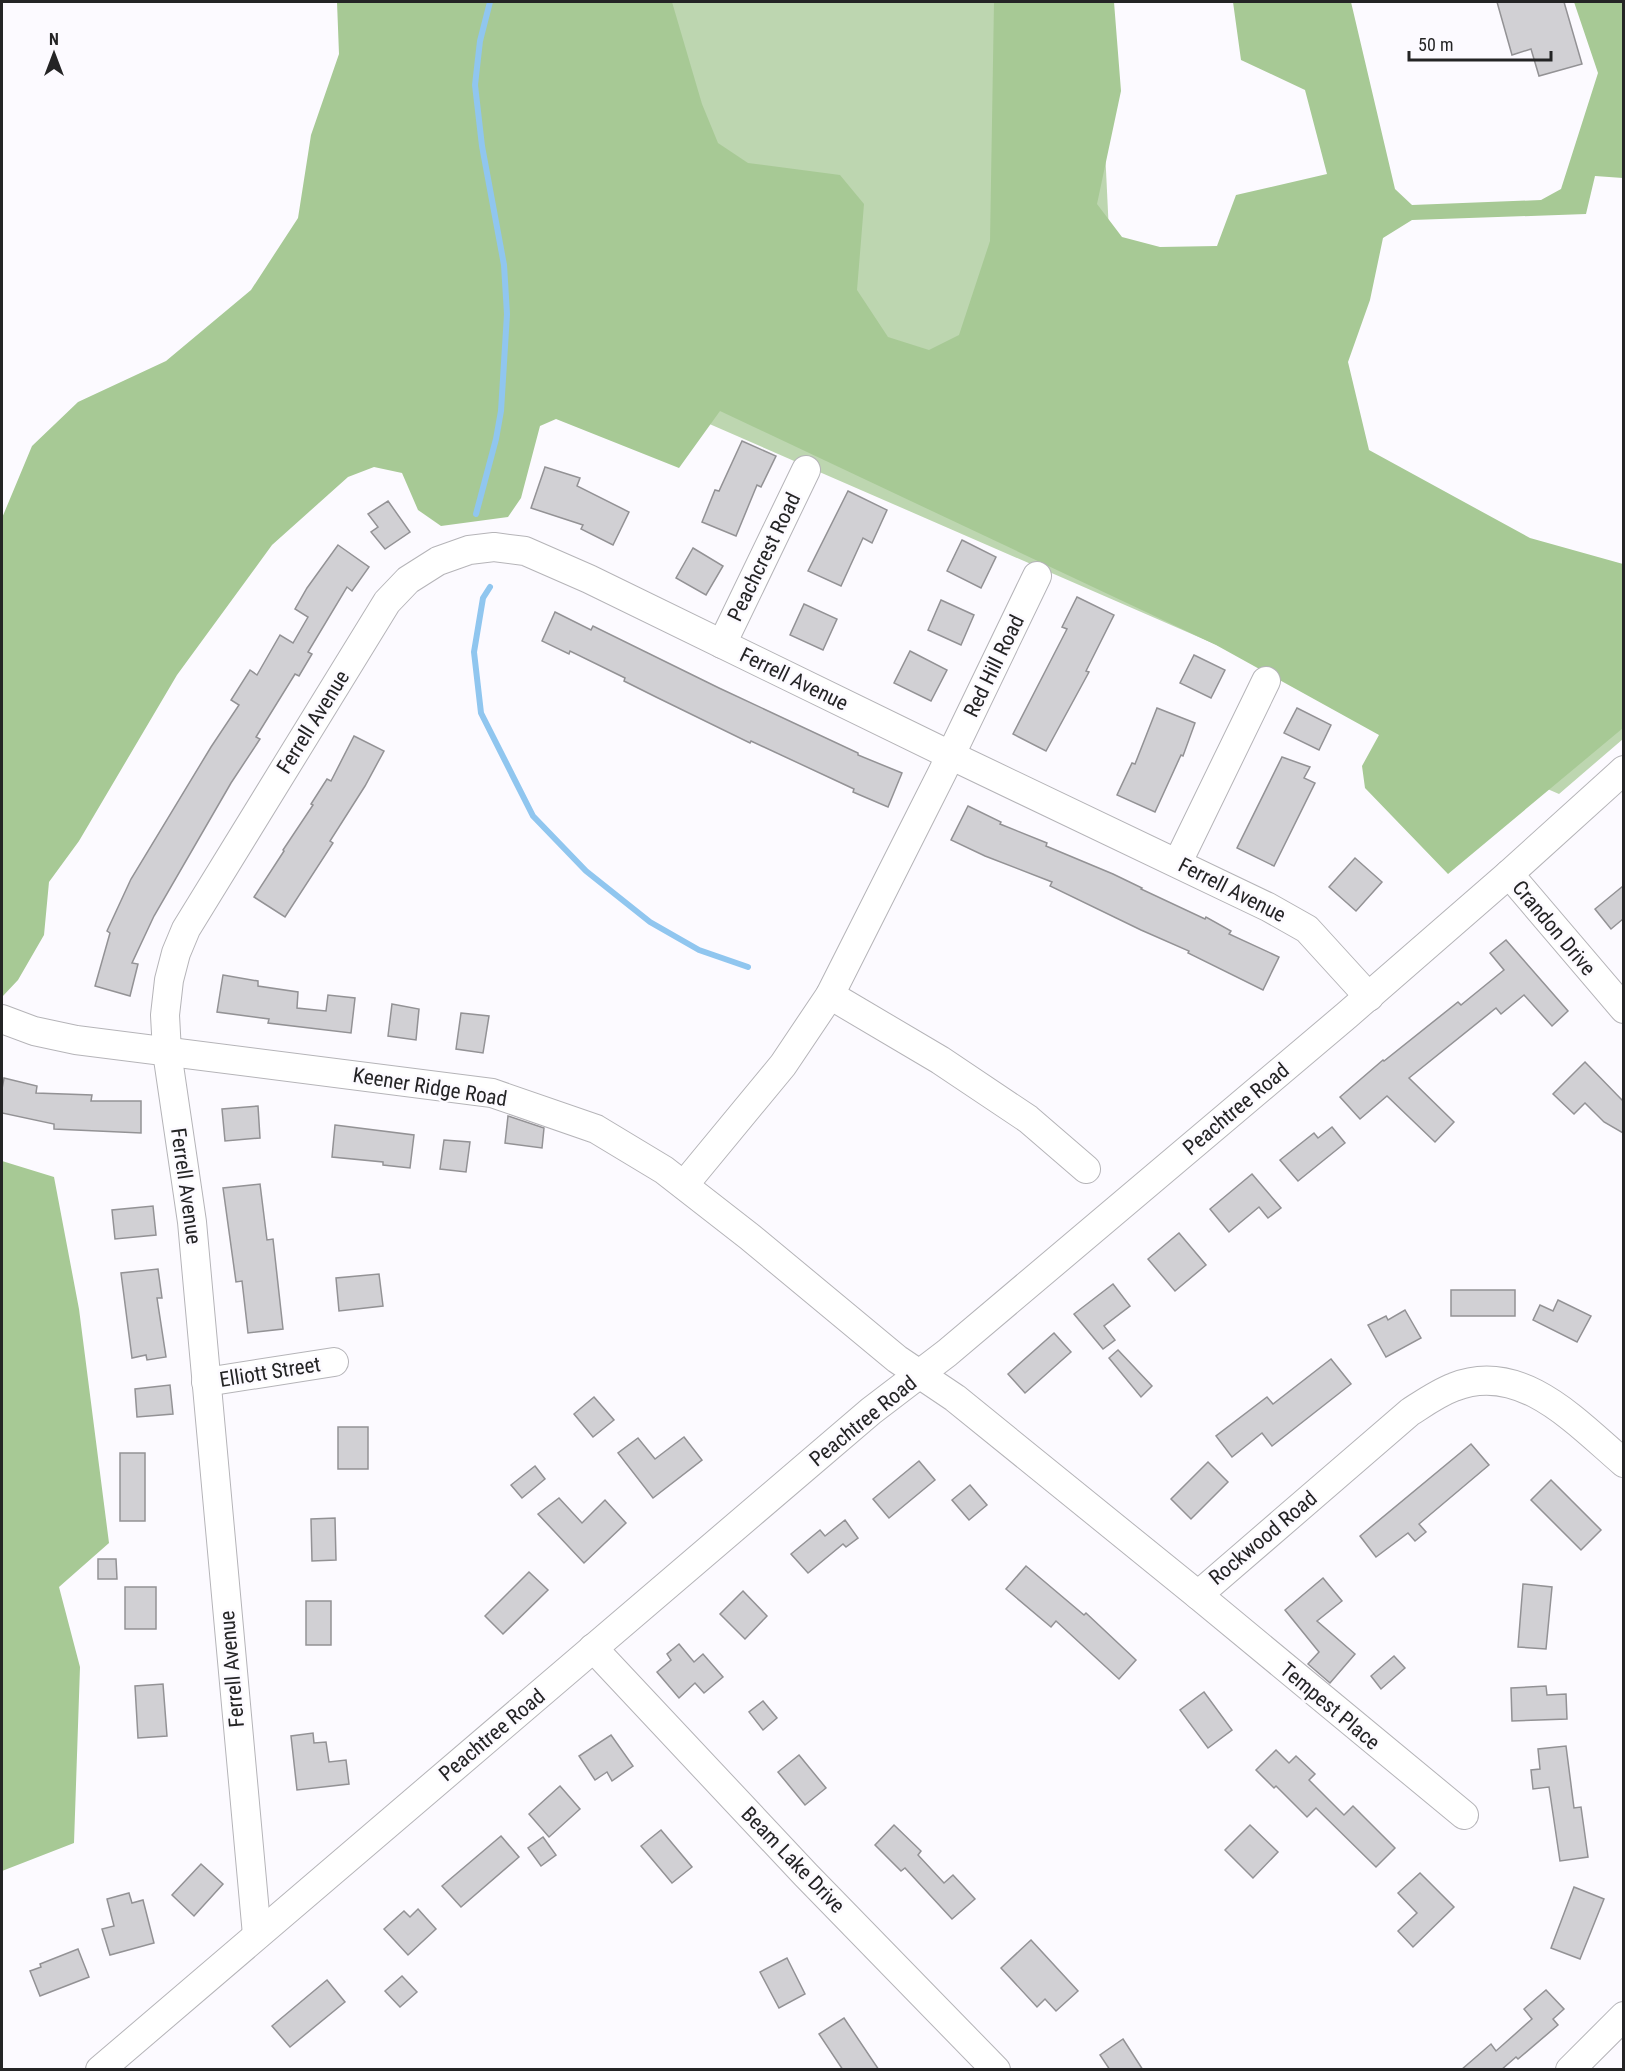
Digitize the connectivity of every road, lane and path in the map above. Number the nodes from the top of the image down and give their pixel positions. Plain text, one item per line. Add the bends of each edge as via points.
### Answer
1 (806, 470) dead end
2 (1037, 576) dead end
3 (722, 644) junction
4 (1266, 681) dead end
5 (950, 755) junction
6 (1623, 770) edge
7 (1178, 862) junction
8 (1509, 874) junction
9 (831, 995) junction
10 (1369, 997) junction
11 (1623, 1009) edge
12 (2, 1018) edge
13 (167, 1052) junction
14 (1086, 1169) dead end
15 (684, 1185) junction
16 (334, 1362) dead end
17 (919, 1375) junction
18 (206, 1382) junction
19 (1623, 1463) edge
20 (1197, 1595) junction
21 (594, 1648) junction
22 (1464, 1815) dead end
23 (257, 1935) junction
24 (1623, 2016) edge
25 (100, 2070) edge
26 (996, 2070) edge
27 (1570, 2070) edge

1 - 3 street, Peachcrest Road
2 - 5 street, Red Hill Road
3 - 5 street, Ferrell Avenue
3 - 13 street, Ferrell Avenue via 525,551 494,547 469,550 438,561 408,580 387,602 186,929 169,980 165,1015
4 - 7 street
5 - 7 street, Ferrell Avenue
5 - 9 street, Red Hill Road
6 - 8 street, Peachtree Road
7 - 10 street, Ferrell Avenue via 1307,929
8 - 10 street, Peachtree Road
8 - 11 street, Crandon Drive
9 - 14 street via 940,1060 1028,1119
9 - 15 street, Red Hill Road via 783,1065
10 - 17 street, Peachtree Road
12 - 13 street, Keener Ridge Road via 34,1031 76,1040
13 - 15 street, Keener Ridge Road via 492,1093 596,1129
13 - 18 street, Ferrell Avenue via 192,1222
15 - 17 street, Keener Ridge Road
16 - 18 street, Elliott Street
17 - 20 street, Rockwood Road via 955,1398
17 - 21 street, Peachtree Road via 871,1411
18 - 23 street, Ferrell Avenue
19 - 20 street, Rockwood Road via 1530,1390 1494,1380 1464,1384 1410,1412
20 - 22 street, Tempest Place
21 - 23 street, Peachtree Road
21 - 26 street, Beam Lake Drive via 798,1867
23 - 25 street, Peachtree Road
24 - 27 street

